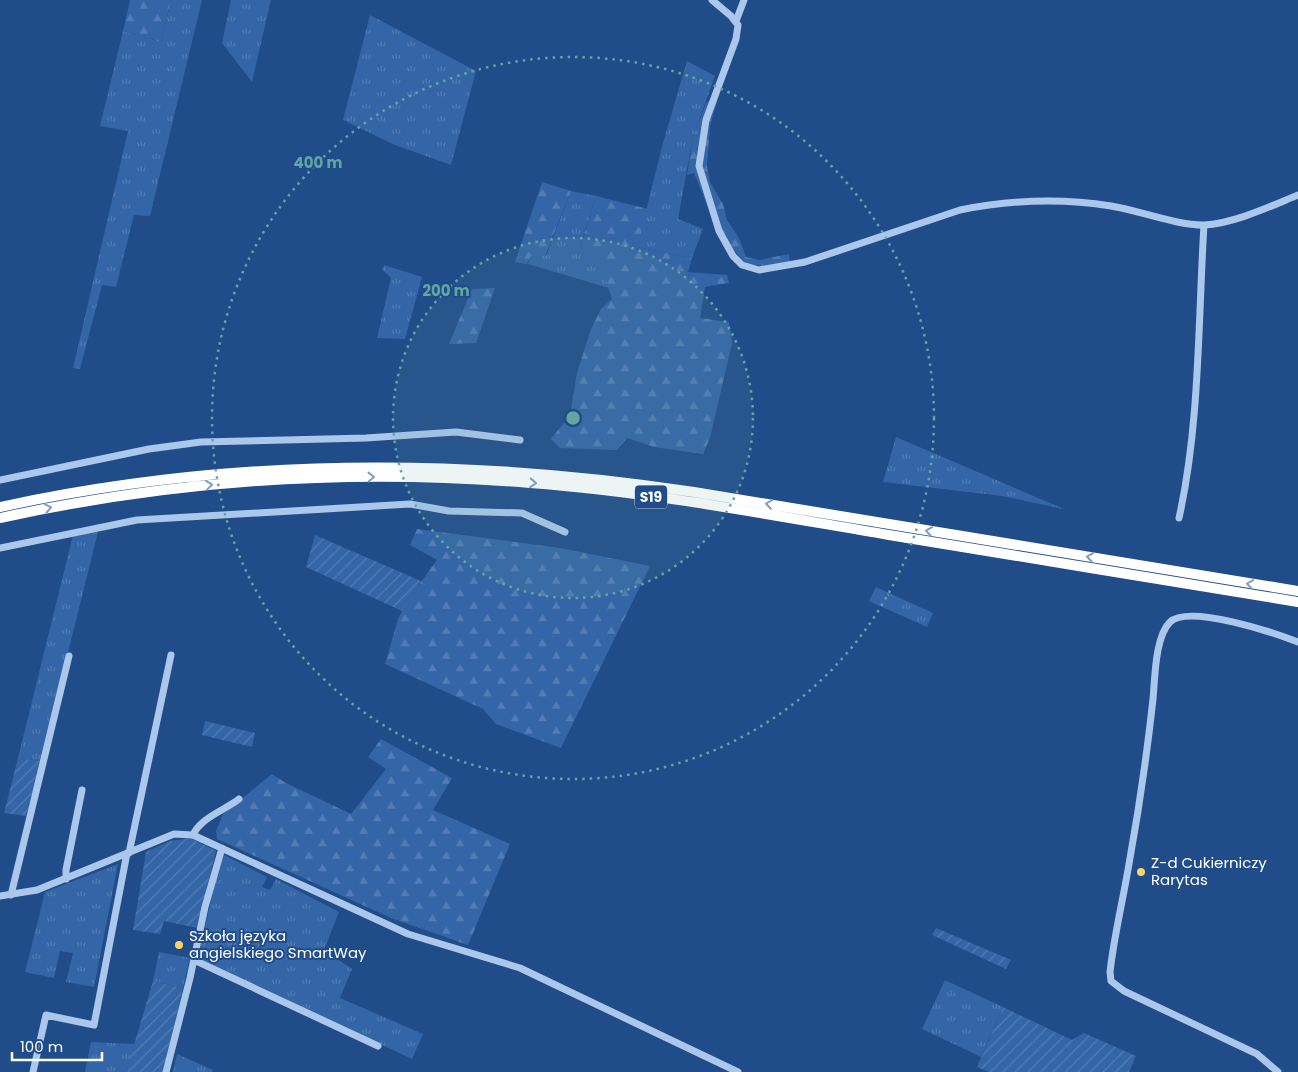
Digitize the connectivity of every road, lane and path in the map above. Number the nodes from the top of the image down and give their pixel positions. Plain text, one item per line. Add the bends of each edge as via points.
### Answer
1 (712, 0) edge
2 (744, 0) edge
3 (736, 21) junction
4 (1298, 195) edge
5 (1204, 224) junction
6 (520, 440) dead end
7 (0, 480) edge
8 (0, 507) edge
9 (0, 518) edge
10 (1179, 518) dead end
11 (565, 532) dead end
12 (0, 548) edge
13 (1298, 592) edge
14 (1298, 602) edge
15 (1298, 642) edge
16 (171, 655) dead end
17 (69, 656) dead end
18 (82, 790) dead end
19 (239, 800) dead end
20 (193, 835) junction
21 (222, 848) junction
22 (128, 853) junction
23 (66, 879) junction
24 (11, 895) junction
25 (0, 896) edge
26 (194, 960) junction
27 (378, 1046) dead end
28 (33, 1072) edge
29 (166, 1072) edge
30 (738, 1072) edge
31 (1278, 1072) edge

1 - 3 street
2 - 3 street
3 - 5 street via 736,39 706,120 699,166 723,239 733,256 746,268 760,270 796,264 960,210 1005,204 1086,203
4 - 5 street via 1232,219
5 - 10 street via 1191,444
6 - 7 street via 456,432 201,442 149,449
13 -> 8 highway, S19 via 675,489 514,470 393,466 263,470 129,484
9 -> 14 highway, S19 via 111,497 225,483 346,477 483,480 576,487 694,503
11 - 12 street via 522,512 448,511 410,504 137,520
15 - 31 street via 1262,628 1188,616 1176,618 1164,631 1156,663 1140,798 1110,972 1111,981 1124,991 1257,1054
16 - 22 street
17 - 24 street
18 - 23 street
19 - 20 street via 203,821
20 - 21 street
20 - 22 street via 174,834
21 - 26 street
21 - 30 street via 408,934 520,968
22 - 23 street
22 - 28 street via 94,1025 46,1015
23 - 24 street
24 - 25 street
26 - 27 street
26 - 29 street

